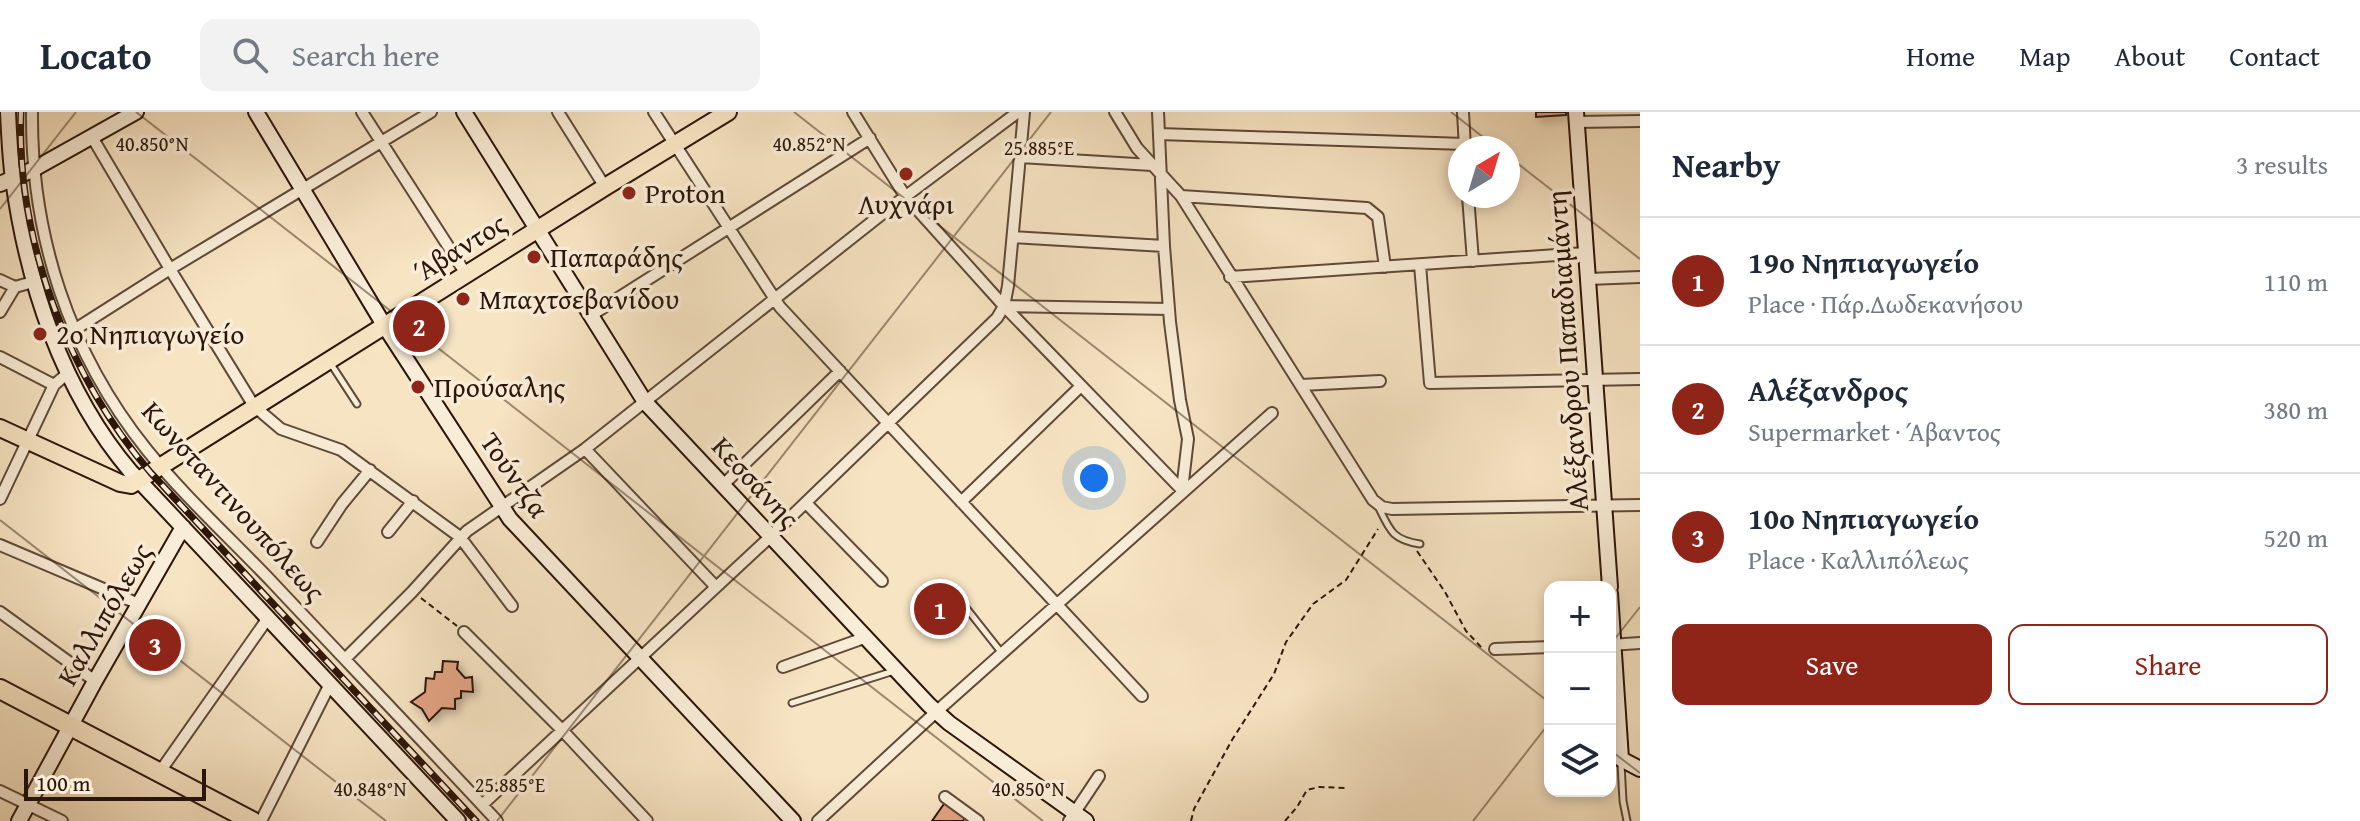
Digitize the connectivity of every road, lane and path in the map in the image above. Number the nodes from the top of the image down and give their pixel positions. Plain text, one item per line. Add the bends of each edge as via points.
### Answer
1 (8, 112) edge
2 (32, 112) edge
3 (136, 112) edge
4 (256, 112) edge
5 (362, 112) edge
6 (431, 112) edge
7 (464, 112) edge
8 (558, 112) edge
9 (654, 112) edge
10 (728, 112) edge
11 (853, 112) edge
12 (1018, 112) edge
13 (1024, 112) edge
14 (1115, 112) edge
15 (1158, 112) edge
16 (1463, 112) edge
17 (1576, 117) edge
18 (1640, 121) edge
19 (1159, 134) junction
20 (1464, 136) edge
21 (92, 137) junction
22 (870, 138) junction
23 (382, 143) junction
24 (674, 144) junction
25 (1448, 145) edge
26 (1020, 157) junction
27 (1157, 169) junction
28 (18, 177) edge
29 (605, 187) junction
30 (302, 190) junction
31 (905, 196) junction
32 (1181, 196) junction
33 (1469, 208) edge
34 (729, 229) junction
35 (536, 230) junction
36 (1013, 237) junction
37 (1164, 246) junction
38 (1586, 253) junction
39 (1473, 261) junction
40 (1420, 265) junction
41 (1385, 267) junction
42 (170, 269) junction
43 (466, 274) junction
44 (1230, 277) junction
45 (1640, 277) edge
46 (1588, 279) junction
47 (0, 280) edge
48 (33, 282) junction
49 (15, 287) junction
50 (774, 299) junction
51 (1004, 306) junction
52 (1169, 309) junction
53 (0, 312) edge
54 (590, 316) junction
55 (384, 325) junction
56 (74, 330) junction
57 (0, 357) edge
58 (329, 360) junction
59 (840, 371) junction
60 (68, 373) junction
61 (1640, 379) edge
62 (1595, 380) junction
63 (1380, 381) dead end
64 (54, 385) junction
65 (1301, 385) junction
66 (1081, 386) junction
67 (645, 402) junction
68 (357, 404) dead end
69 (254, 406) junction
70 (1272, 413) dead end
71 (888, 423) junction
72 (0, 428) edge
73 (29, 441) junction
74 (585, 449) junction
75 (161, 466) junction
76 (370, 470) junction
77 (140, 481) junction
78 (723, 485) junction
79 (1182, 490) junction
80 (0, 499) edge
81 (413, 501) junction
82 (961, 502) junction
83 (806, 503) junction
84 (1604, 505) junction
85 (1640, 505) edge
86 (503, 508) junction
87 (1381, 509) junction
88 (183, 527) junction
89 (388, 532) dead end
90 (771, 536) junction
91 (460, 537) junction
92 (317, 542) dead end
93 (1411, 543) junction
94 (1420, 544) dead end
95 (0, 545) edge
96 (882, 581) dead end
97 (1610, 581) edge
98 (716, 587) junction
99 (412, 592) junction
100 (960, 600) dead end
101 (139, 604) junction
102 (1056, 604) junction
103 (512, 606) dead end
104 (0, 612) edge
105 (268, 618) junction
106 (464, 632) joint
107 (864, 638) junction
108 (1640, 643) edge
109 (1616, 645) edge
110 (1544, 647) edge
111 (1495, 649) joint
112 (1001, 653) junction
113 (1613, 653) edge
114 (639, 657) junction
115 (345, 659) junction
116 (783, 667) dead end
117 (895, 670) junction
118 (95, 681) junction
119 (330, 684) junction
120 (0, 689) edge
121 (1142, 696) dead end
122 (792, 703) dead end
123 (936, 712) junction
124 (71, 726) junction
125 (562, 730) junction
126 (1621, 759) junction
127 (1640, 769) edge
128 (159, 773) junction
129 (1099, 776) dead end
130 (1346, 788) dead end
131 (0, 791) edge
132 (945, 797) dead end
133 (29, 804) junction
134 (482, 805) junction
135 (1077, 818) edge
136 (19, 821) edge
137 (62, 821) edge
138 (252, 821) edge
139 (261, 821) edge
140 (458, 821) edge
141 (497, 821) edge
142 (647, 821) edge
143 (793, 821) edge
144 (818, 821) edge
145 (978, 821) edge
146 (1191, 821) edge
147 (1285, 821) edge
148 (1627, 821) edge

1 - 28 street, Κωνσταντινουπόλεως
2 - 28 street, Κωνσταντινουπόλεως
3 - 21 street
4 - 30 street, Τούντζα
5 - 23 street
6 - 23 street
7 - 35 street, Κεσσάνης
8 - 29 street
9 - 24 street
10 - 24 main road, Άβαντος
11 - 22 street
12 - 31 street
13 - 26 street
14 - 27 street
15 - 19 street
16 - 20 street
17 - 18 street
17 - 38 street, Αλέξανδρου Παπαδιαμάντη
19 - 25 street
19 - 27 street
21 - 28 street
21 - 42 street
22 - 31 street
22 - 34 street
23 - 30 street
23 - 43 street
24 - 29 main road, Άβαντος
24 - 34 street
26 - 27 street
26 - 36 street
27 - 32 street
27 - 37 street
28 - 48 street
28 - 56 street, Κωνσταντινουπόλεως via 42,223
29 - 35 main road, Άβαντος
30 - 42 street
30 - 55 street, Τούντζα
31 - 50 street
31 - 51 street
32 - 41 street via 1367,208 1378,217
32 - 44 street
33 - 39 street
34 - 50 street
34 - 54 street
35 - 43 main road, Άβαντος
35 - 54 street, Κεσσάνης
36 - 37 street
36 - 51 street
37 - 52 street
38 - 39 street
38 - 46 street, Αλέξανδρου Παπαδιαμάντη
39 - 40 street
40 - 41 street
40 - 62 street via 1430,383
41 - 44 street
42 - 56 street
42 - 69 street
43 - 55 main road, Άβαντος
44 - 65 street
45 - 46 street
46 - 62 street, Αλέξανδρου Παπαδιαμάντη
47 - 49 street
48 - 49 street
48 - 60 street
49 - 53 street
50 - 59 street
50 - 67 street
51 - 52 street
51 - 66 street
51 - 71 street
52 - 79 street via 1188,439
54 - 67 street, Κεσσάνης
55 - 58 main road, Άβαντος
55 - 86 street, Τούντζα
56 - 75 street, Κωνσταντινουπόλεως via 109,398
57 - 64 street
58 - 68 lane
58 - 69 main road, Άβαντος
59 - 71 street
59 - 78 street
60 - 64 street
60 - 77 street via 105,438
61 - 62 street
62 - 84 street, Αλέξανδρου Παπαδιαμάντη
63 - 65 street
64 - 73 street
65 - 87 street
66 - 79 street
66 - 82 street
67 - 74 street
67 - 78 street, Κεσσάνης
69 - 75 main road, Άβαντος
69 - 76 street via 281,429 330,445
70 - 79 street
71 - 82 street
71 - 83 street
72 - 73 main road
73 - 77 main road via 120,483
73 - 80 street
74 - 86 street
74 - 98 street
75 - 77 main road, Άβαντος
75 - 115 street, Κωνσταντινουπόλεως
76 - 81 street
76 - 92 street
77 - 88 street
78 - 90 street, Κεσσάνης
79 - 102 street
81 - 89 street
81 - 91 street
82 - 102 street
83 - 90 street
83 - 96 street
84 - 85 street
84 - 87 street
84 - 97 street, Αλέξανδρου Παπαδιαμάντη
86 - 91 street
86 - 114 street, Τούντζα
87 - 93 lane via 1390,531
87 - 146 path via 1346,580 1313,604 1286,642 1274,674 1232,740
88 - 101 street, Καλλιπόλεως
88 - 105 street
90 - 98 street
90 - 107 street, Κεσσάνης
91 - 99 street
91 - 103 street
93 - 94 lane
93 - 111 path via 1466,631 1481,648
95 - 101 street
98 - 114 street
99 - 106 path
99 - 115 street
100 - 112 lane
101 - 118 street, Καλλιπόλεως
102 - 112 street
102 - 121 street
104 - 118 street
105 - 119 street
105 - 128 street
106 - 125 street
107 - 116 street
107 - 117 street, Κεσσάνης
108 - 109 street
110 - 111 street
112 - 123 street
113 - 126 street
114 - 125 street
114 - 143 street, Τούντζα
115 - 134 street, Κωνσταντινουπόλεως
117 - 122 lane
117 - 123 street, Κεσσάνης
118 - 124 street, Καλλιπόλεως
119 - 139 street
119 - 140 street
120 - 124 highway
123 - 135 street, Κεσσάνης
123 - 144 street
124 - 128 highway
124 - 133 street, Καλλιπόλεως
125 - 134 street
125 - 142 street
126 - 127 street
126 - 148 lane
128 - 138 highway
129 - 135 street
130 - 147 path via 1307,790
131 - 133 street
132 - 145 street
133 - 136 street, Καλλιπόλεως
133 - 137 street
134 - 141 street, Κωνσταντινουπόλεως

